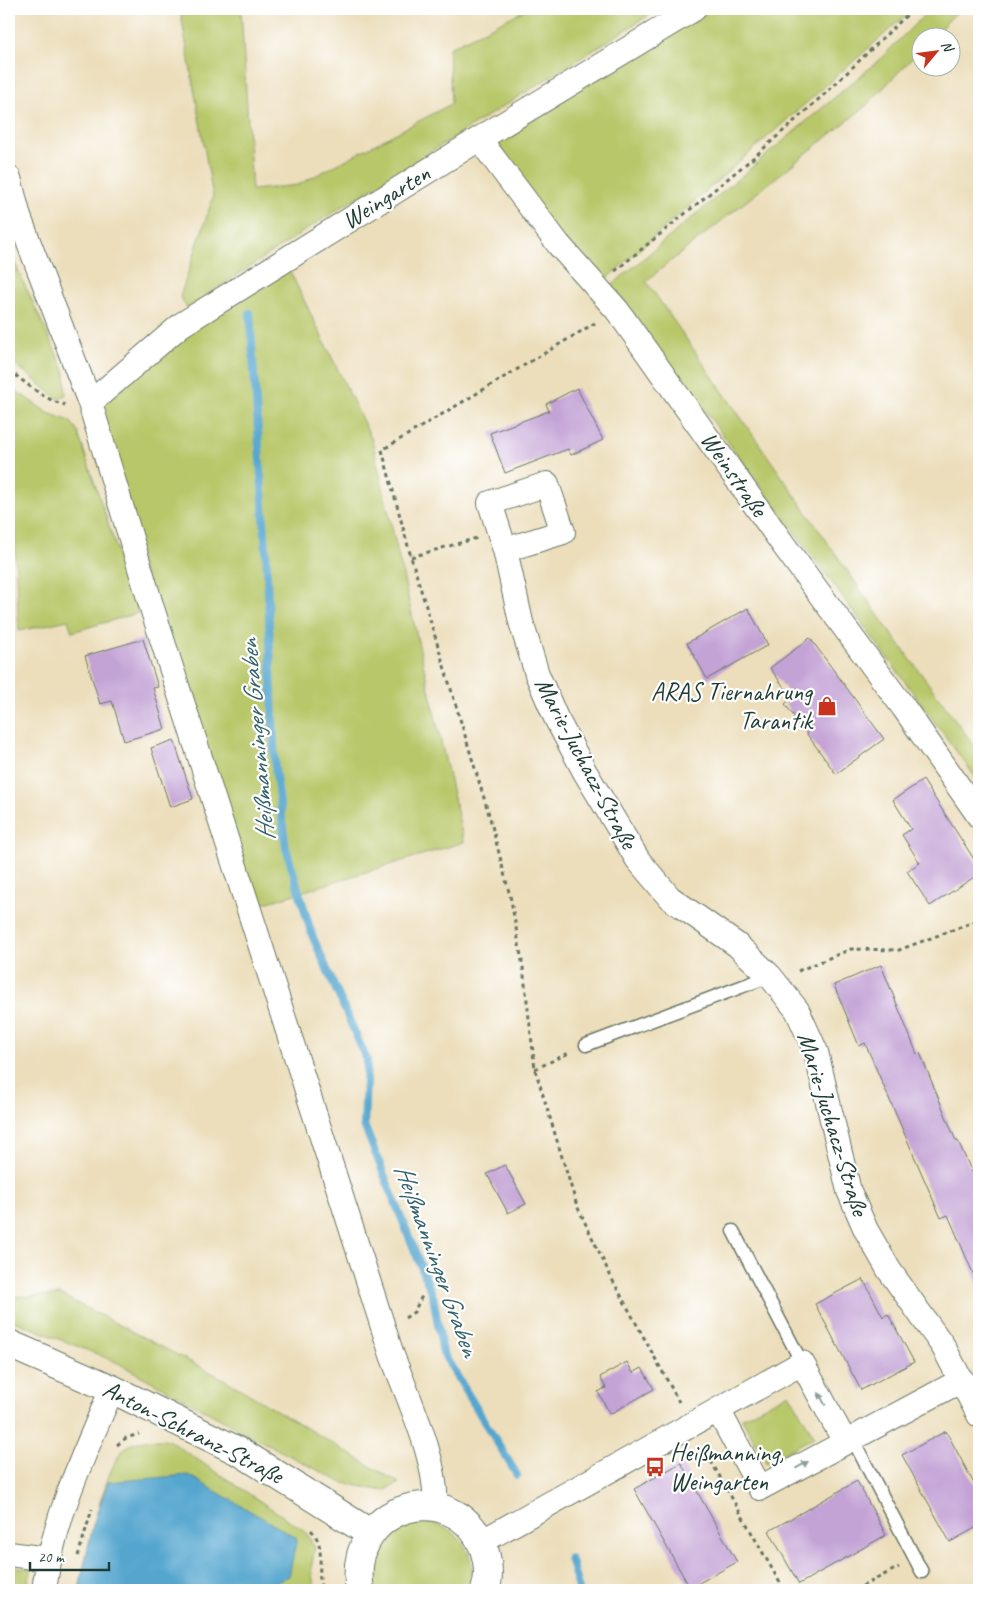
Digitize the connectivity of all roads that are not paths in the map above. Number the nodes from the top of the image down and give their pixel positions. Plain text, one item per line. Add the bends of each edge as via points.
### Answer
1 (694, 9) edge
2 (479, 139) junction
3 (9, 178) edge
4 (90, 403) junction
5 (502, 541) road end
6 (979, 816) edge
7 (773, 979) junction
8 (586, 1045) road end
9 (733, 1231) dead end
10 (9, 1344) edge
11 (802, 1363) junction
12 (962, 1380) junction
13 (112, 1389) junction
14 (718, 1410) junction
15 (979, 1414) edge
16 (849, 1440) junction
17 (435, 1508) junction
18 (370, 1533) junction
19 (481, 1542) junction
20 (9, 1554) edge
21 (48, 1559) junction
22 (922, 1572) dead end
23 (44, 1590) edge
24 (360, 1590) edge
25 (485, 1590) edge

1 - 2 street, Weingarten
2 - 4 street, Weingarten via 181,325
2 - 6 street, Weinstraße via 559,244 617,310
3 - 4 street via 19,217
4 - 17 street via 152,608 392,1355 428,1456 437,1492
5 - 7 street, Marie-Juchacz-Straße via 536,674 585,772 638,860 670,898 737,945
7 - 8 lane
7 - 12 street, Marie-Juchacz-Straße via 796,1010 816,1052 849,1191 866,1230 888,1270 943,1346
9 - 11 lane
10 - 13 main road, Anton-Schranz-Straße
11 - 14 street
16 -> 11 street
12 - 15 street, Marie-Juchacz-Straße
12 - 16 street
13 - 18 main road, Anton-Schranz-Straße via 242,1453
13 - 21 street via 66,1497
14 -> 16 street via 760,1488
14 - 19 street
16 - 22 lane
17 - 18 main road via 417,1506 398,1511 382,1520
17 - 19 main road via 462,1520
18 - 24 main road via 361,1551 357,1570
19 - 25 main road via 488,1571
20 - 21 street
21 - 23 street

